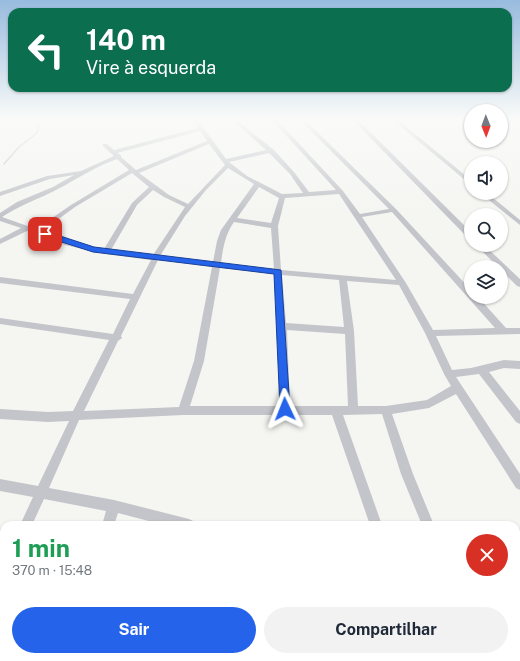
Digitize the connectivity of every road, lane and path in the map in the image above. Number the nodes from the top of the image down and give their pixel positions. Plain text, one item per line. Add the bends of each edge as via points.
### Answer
1 (117, 151) edge
2 (186, 151) edge
3 (218, 151) edge
4 (272, 151) joint
5 (303, 151) edge
6 (334, 151) edge
7 (386, 151) edge
8 (433, 151) edge
9 (113, 152) joint
10 (119, 156) junction
11 (226, 163) junction
12 (134, 171) junction
13 (82, 172) junction
14 (464, 177) edge
15 (258, 183) junction
16 (154, 186) junction
17 (341, 192) junction
18 (0, 194) edge
19 (307, 194) junction
20 (281, 196) junction
21 (492, 200) edge
22 (190, 207) junction
23 (394, 210) junction
24 (358, 216) junction
25 (0, 217) edge
26 (233, 220) junction
27 (520, 223) edge
28 (274, 226) junction
29 (27, 228) junction
30 (464, 229) edge
31 (37, 231) junction
32 (0, 242) edge
33 (106, 252) junction
34 (487, 252) edge
35 (156, 257) junction
36 (216, 265) junction
37 (278, 272) junction
38 (343, 278) junction
39 (0, 280) edge
40 (402, 283) junction
41 (520, 284) edge
42 (464, 287) edge
43 (135, 298) junction
44 (479, 304) edge
45 (0, 321) edge
46 (282, 326) junction
47 (349, 331) junction
48 (520, 331) edge
49 (504, 332) junction
50 (430, 333) junction
51 (117, 338) junction
52 (520, 364) edge
53 (482, 370) junction
54 (449, 374) junction
55 (457, 388) junction
56 (285, 409) junction
57 (353, 410) junction
58 (386, 410) junction
59 (182, 411) junction
60 (336, 411) junction
61 (0, 414) edge
62 (76, 416) junction
63 (520, 419) edge
64 (520, 484) edge
65 (0, 486) edge
66 (42, 493) junction
67 (114, 506) junction
68 (28, 521) edge
69 (109, 521) edge
70 (173, 521) edge
71 (375, 521) edge
72 (426, 521) edge

1 - 9 street
2 - 12 street
3 - 11 street
4 - 11 street
4 - 19 street via 294,174
5 - 17 street
6 - 23 street
7 - 30 street
8 - 14 street
9 - 10 street
10 - 12 street
10 - 13 street
11 - 15 street
11 - 22 street
12 - 16 street
12 - 31 street via 73,206
13 - 18 street via 49,177
13 - 25 street
15 - 20 street
15 - 26 street
16 - 22 street via 171,200
16 - 33 street via 134,204
17 - 19 street
17 - 24 street
19 - 20 street
20 - 28 street
21 - 27 street
22 - 35 street via 177,222
23 - 24 street
23 - 42 street
24 - 40 street
25 - 29 street
26 - 28 street
26 - 36 street via 225,230
28 - 37 street
29 - 31 street
29 - 32 street
31 - 33 street via 68,243
33 - 35 street
34 - 41 street
35 - 36 street
35 - 43 street
36 - 37 street
36 - 59 street via 199,361
37 - 38 street
37 - 46 street
38 - 40 street
38 - 47 street
39 - 43 street
40 - 50 street
43 - 51 street
44 - 49 street
45 - 51 street
46 - 47 street
46 - 56 street
47 - 57 street
48 - 49 street
49 - 50 street
50 - 54 street
51 - 62 street
52 - 53 street via 504,364
53 - 54 street
53 - 63 street
54 - 55 street
55 - 58 street via 429,404
55 - 64 street
56 - 59 street
56 - 60 street
57 - 58 street
57 - 60 street
58 - 72 street via 407,474
59 - 62 street
60 - 71 street
61 - 62 street via 29,417
62 - 66 street
65 - 66 street
66 - 67 street
66 - 68 street
67 - 69 street
67 - 70 street

